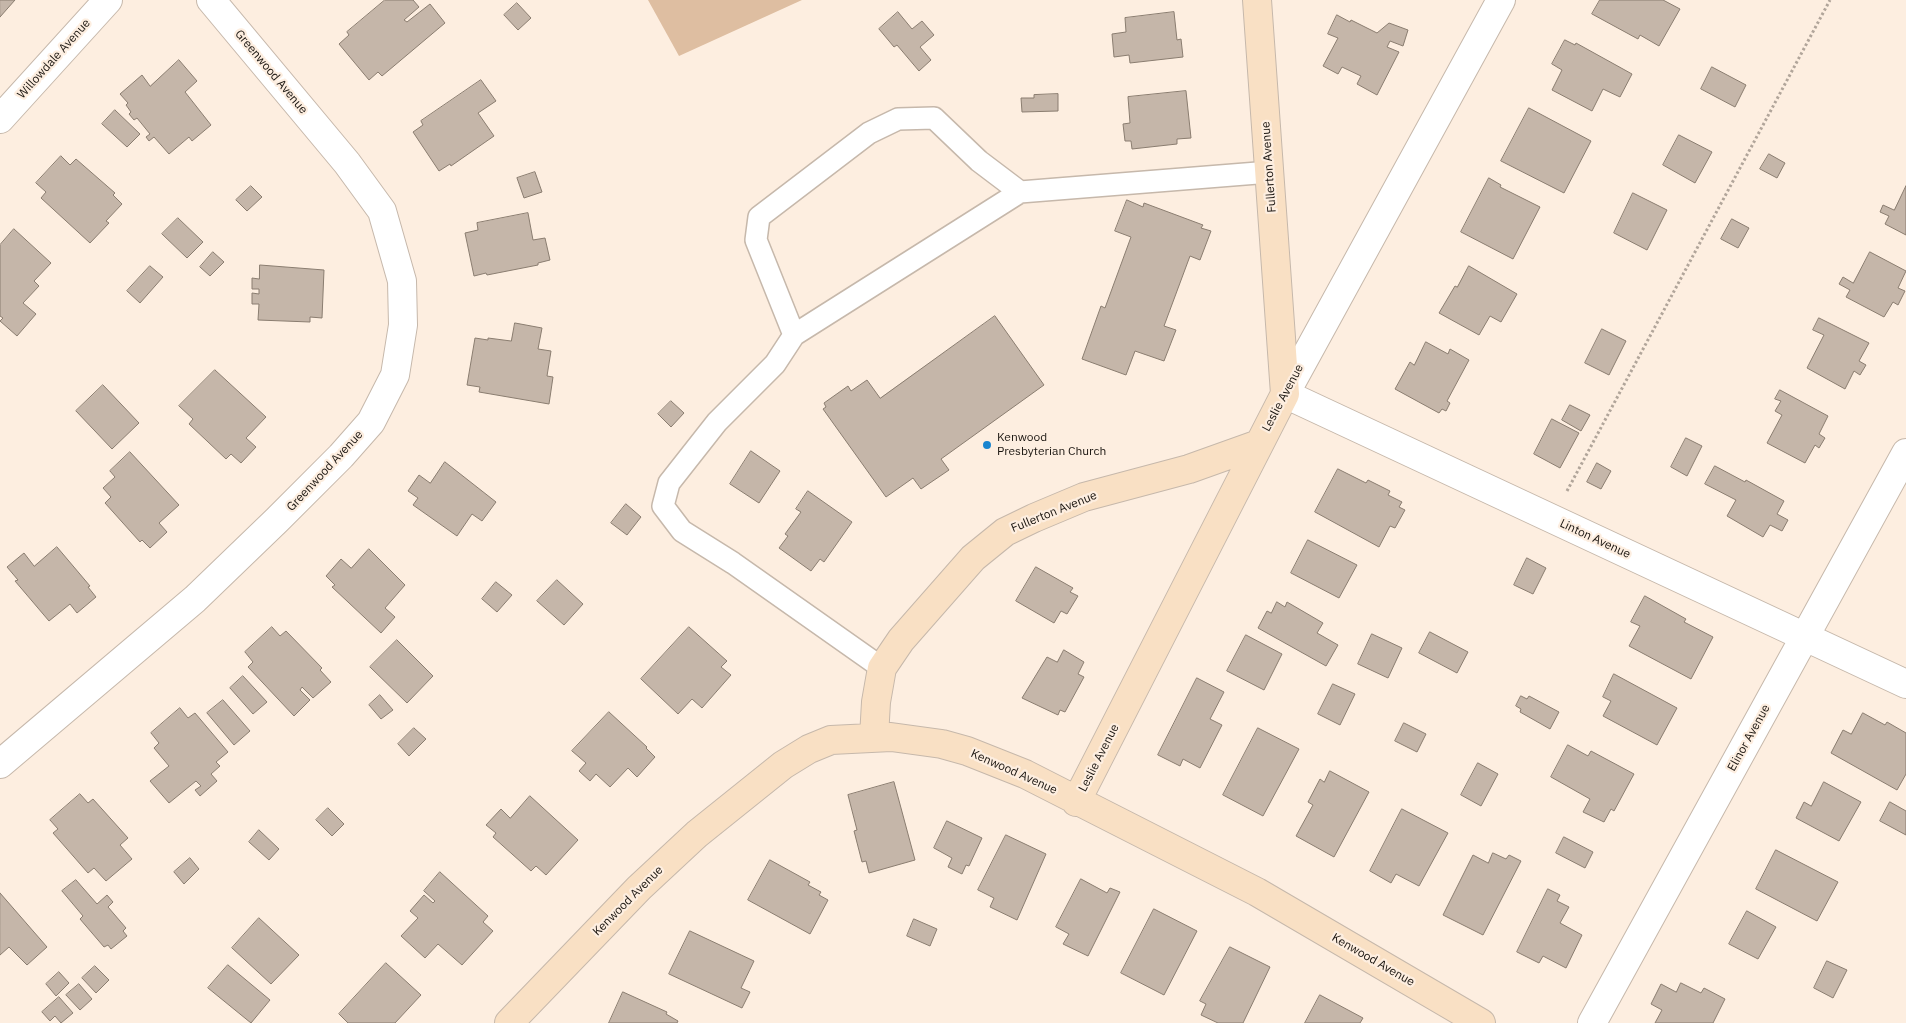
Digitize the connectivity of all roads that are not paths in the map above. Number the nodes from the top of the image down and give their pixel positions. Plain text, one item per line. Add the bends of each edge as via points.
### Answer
1 (108, 0) edge
2 (211, 0) edge
3 (1257, 0) edge
4 (1501, 0) edge
5 (0, 119) edge
6 (1270, 172) junction
7 (1020, 192) junction
8 (794, 335) junction
9 (1285, 394) junction
10 (1259, 444) junction
11 (1906, 452) edge
12 (1805, 637) junction
13 (882, 668) junction
14 (1906, 684) edge
15 (874, 737) junction
16 (0, 764) edge
17 (1076, 802) junction
18 (509, 1023) edge
19 (1481, 1023) edge
20 (1592, 1023) edge

1 - 5 street, Willowdale Avenue
2 - 16 street, Greenwood Avenue via 348,163 382,211 402,281 403,325 395,374 371,422 277,520 195,599
3 - 6 street, Fullerton Avenue
4 - 9 street, Leslie Avenue
6 - 7 lane
6 - 9 street, Fullerton Avenue
7 - 8 lane
7 - 8 lane via 979,161 934,118 898,119 870,133 759,217 756,240
8 - 13 lane via 775,364 717,422 669,483 663,506 682,531
9 - 10 street, Leslie Avenue
9 - 12 street, Linton Avenue
10 - 13 street, Fullerton Avenue via 1189,469 1084,497 1006,532 973,558 901,640
10 - 17 street, Leslie Avenue
11 - 12 street, Elinor Avenue
12 - 14 street, Linton Avenue
12 - 20 street, Elinor Avenue
13 - 15 street, Fullerton Avenue
15 - 17 street, Kenwood Avenue via 933,743 967,751 1025,774
15 - 18 street, Kenwood Avenue via 831,740 783,765 697,834 639,888
17 - 19 street, Kenwood Avenue via 1257,892

